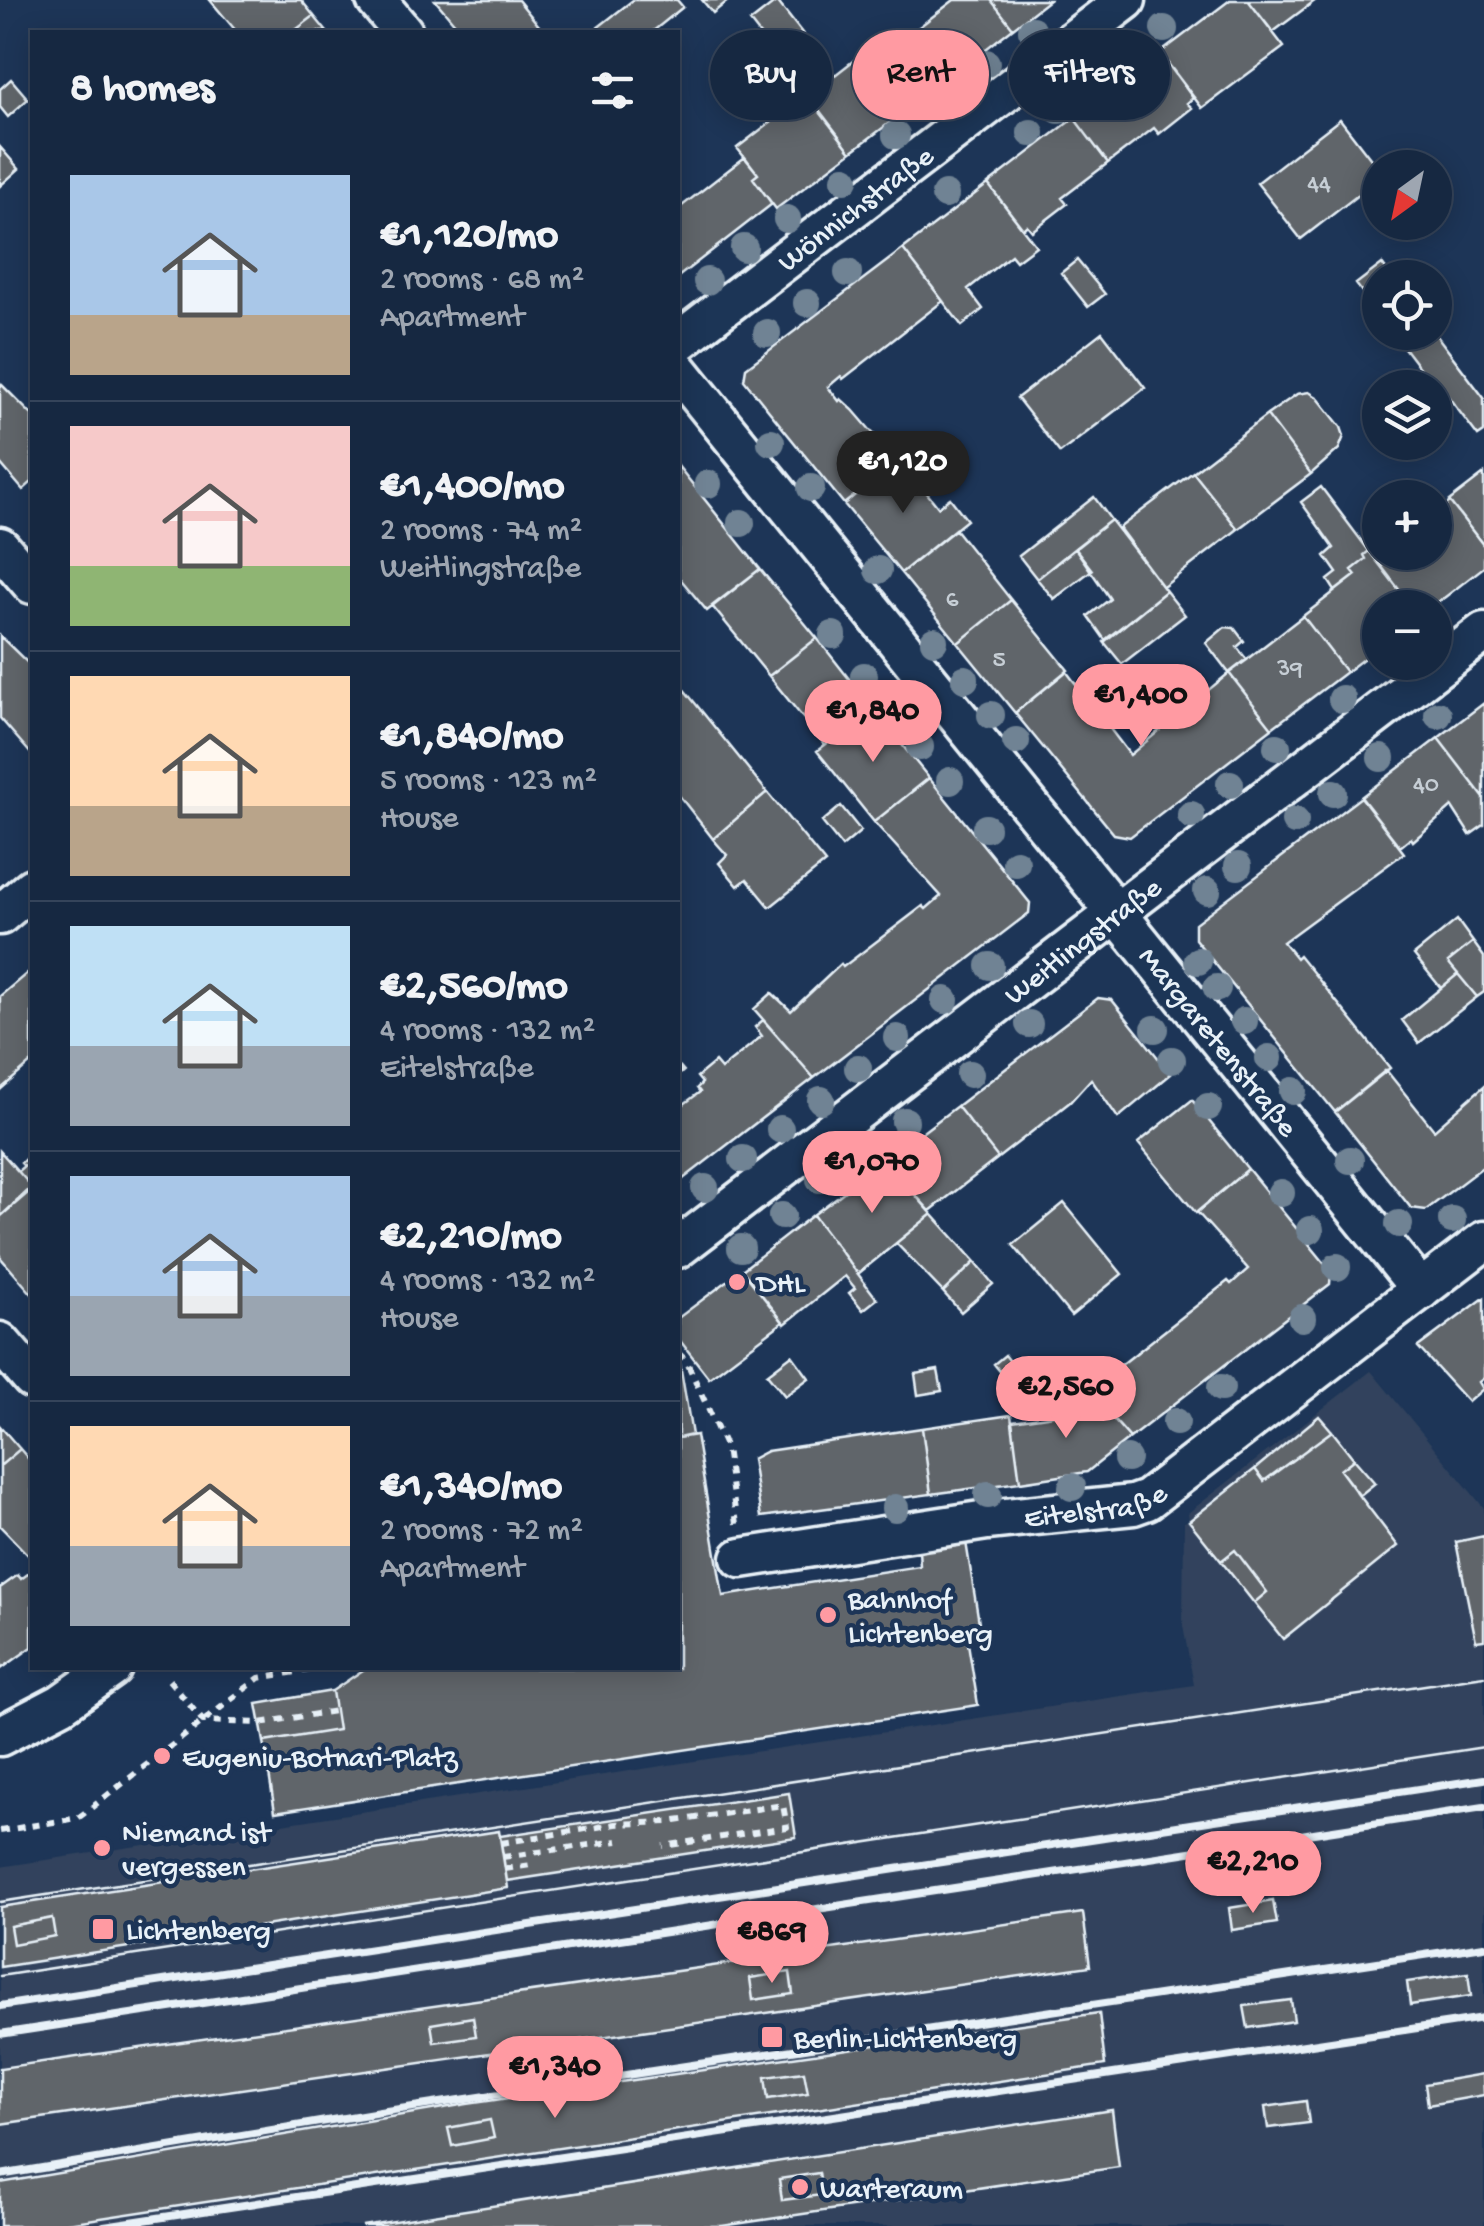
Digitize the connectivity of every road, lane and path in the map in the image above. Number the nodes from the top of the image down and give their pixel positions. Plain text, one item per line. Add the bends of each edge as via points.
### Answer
1 (376, 0) edge
2 (1126, 0) edge
3 (401, 30) edge
4 (680, 340) edge
5 (680, 372) edge
6 (0, 547) edge
7 (30, 582) edge
8 (1484, 632) edge
9 (30, 890) edge
10 (1118, 914) junction
11 (0, 915) edge
12 (680, 1069) edge
13 (684, 1074) dead end
14 (1484, 1242) edge
15 (680, 1244) edge
16 (1421, 1290) junction
17 (0, 1342) edge
18 (680, 1356) edge
19 (30, 1377) edge
20 (741, 1558) joint
21 (109, 1670) edge
22 (309, 1670) edge
23 (169, 1680) dead end
24 (335, 1711) dead end
25 (203, 1722) junction
26 (0, 1736) edge
27 (0, 1831) edge
28 (618, 1841) dead end
29 (501, 1843) dead end
30 (663, 1846) dead end
31 (503, 1857) dead end
32 (531, 1865) dead end
33 (505, 1869) dead end

1 - 3 street
2 - 4 street, Wönnichstraße
5 - 10 street, Margaretenstraße
6 - 7 street
8 - 10 street, Weitlingstraße
9 - 11 street
10 - 15 street, Weitlingstraße
10 - 16 street, Margaretenstraße
12 - 13 path
14 - 16 street, Eitelstraße
16 - 20 street, Eitelstraße via 1133,1506 987,1520
17 - 19 street
18 - 20 path via 726,1448
21 - 26 street
22 - 25 path via 259,1678
23 - 25 path
24 - 25 path via 260,1723
25 - 27 path via 78,1818
28 - 31 path
29 - 30 path via 783,1805 786,1827
32 - 33 path

